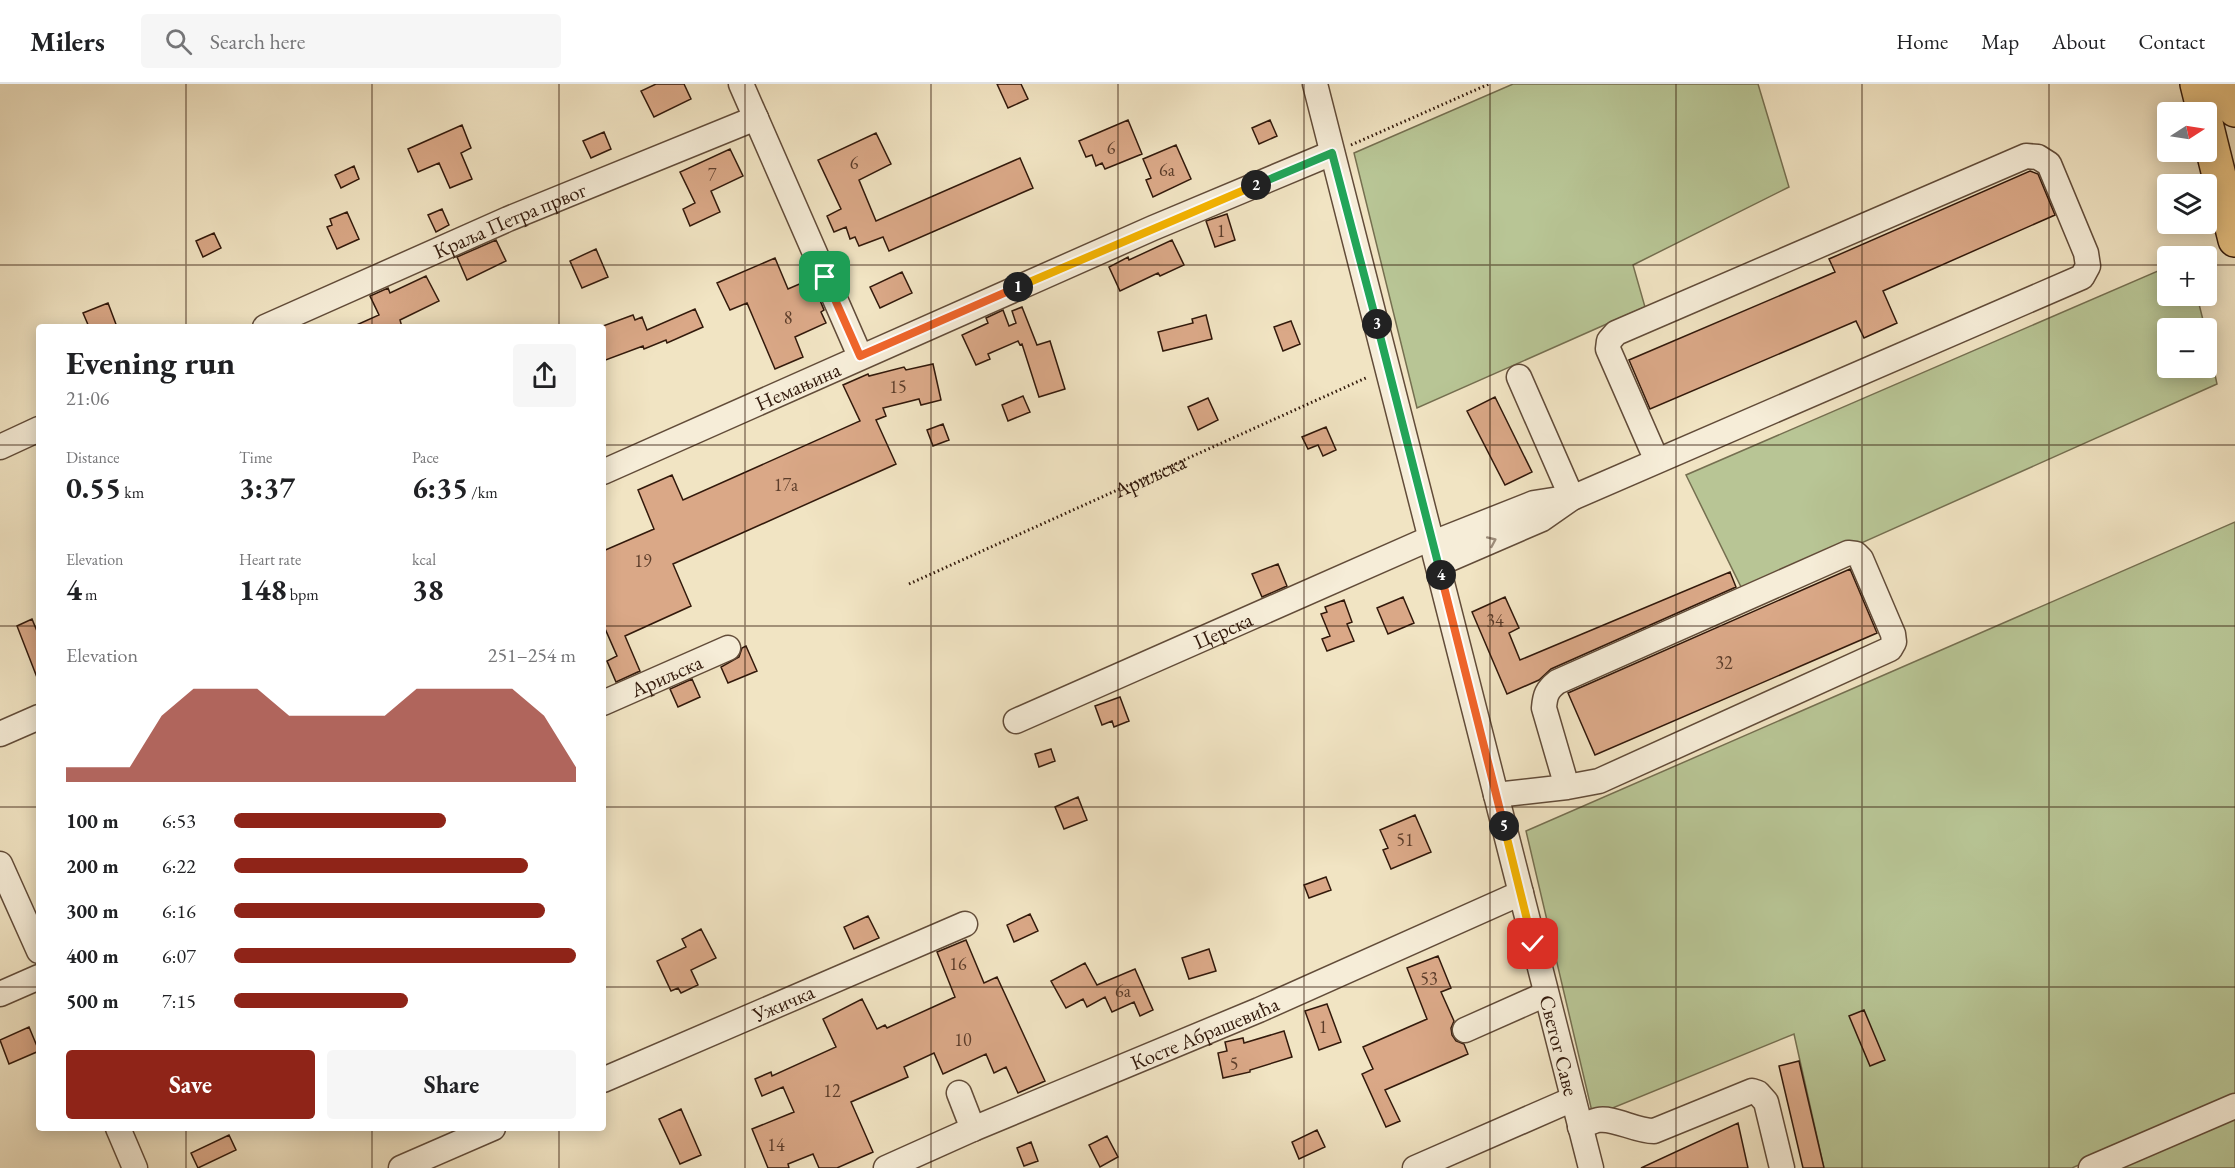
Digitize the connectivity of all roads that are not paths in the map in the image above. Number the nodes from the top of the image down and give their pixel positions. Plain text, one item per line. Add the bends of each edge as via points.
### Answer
1 (741, 84) edge
2 (1315, 84) edge
3 (2197, 84) edge
4 (2229, 84) edge
5 (2202, 102) edge
6 (2235, 110) edge
7 (756, 118) junction
8 (1332, 153) junction
9 (2216, 162) edge
10 (2235, 240) edge
11 (272, 324) edge
12 (860, 356) junction
13 (1519, 377) dead end
14 (36, 430) edge
15 (0, 447) edge
16 (1657, 461) junction
17 (606, 471) edge
18 (1572, 498) junction
19 (1434, 548) junction
20 (728, 648) dead end
21 (606, 702) edge
22 (36, 718) edge
23 (1016, 721) dead end
24 (0, 734) edge
25 (1568, 787) junction
26 (1496, 795) junction
27 (0, 864) edge
28 (1521, 893) junction
29 (965, 924) dead end
30 (36, 944) edge
31 (36, 978) edge
32 (0, 994) edge
33 (1546, 994) junction
34 (1465, 1030) dead end
35 (606, 1079) edge
36 (959, 1093) dead end
37 (1573, 1099) junction
38 (2235, 1106) edge
39 (1580, 1127) junction
40 (973, 1129) junction
41 (119, 1131) edge
42 (486, 1131) edge
43 (135, 1168) edge
44 (401, 1168) edge
45 (886, 1168) edge
46 (1415, 1168) edge
47 (1591, 1168) edge
48 (1782, 1168) edge
49 (2091, 1168) edge

1 - 7 street
2 - 8 street, Светог Саве
3 - 5 highway
4 - 6 highway
7 - 11 street, Краља Петра првог via 508,219
7 - 12 street
8 - 12 street, Немањина
8 - 19 street, Светог Саве
9 - 10 highway
12 - 17 street, Немањина
13 - 18 street
14 - 15 street
16 - 16 street, Церска via 1608,350 1616,333 2026,156 2049,164 2086,253 2088,266 2082,276
16 - 18 street, Церска
18 - 19 street, Церска via 1534,503
19 - 23 street, Церска
19 - 26 street, Светог Саве
20 - 21 street, Ариљска
22 - 24 street
25 - 25 street via 1599,781 1890,649 1893,634 1861,559 1848,553 1548,689 1544,708
25 - 26 street
26 - 28 street, Светог Саве
27 - 30 street
28 - 33 street, Светог Саве
28 - 40 street, Косте Абрашевића via 1259,1010
29 - 35 street, Ужичка
31 - 32 street
33 - 34 street
33 - 37 street, Светог Саве
36 - 40 street
37 - 39 street, Светог Саве
37 - 46 street
38 - 49 street
39 - 47 street, Светог Саве
39 - 48 street via 1609,1120 1654,1131 1752,1091 1766,1101
40 - 45 street, Косте Абрашевића
41 - 43 street
42 - 44 street

